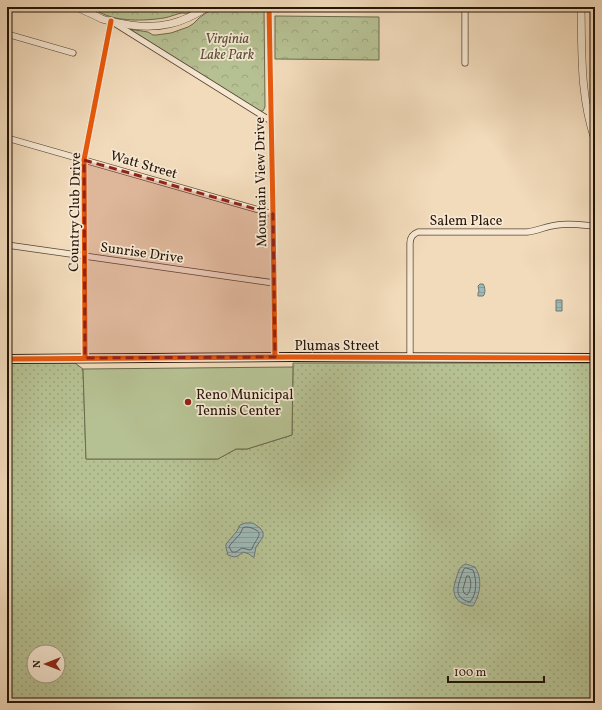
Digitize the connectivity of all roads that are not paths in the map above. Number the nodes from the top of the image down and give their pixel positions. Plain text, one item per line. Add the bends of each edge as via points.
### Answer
1 (77, 7) edge
2 (207, 7) edge
3 (269, 7) edge
4 (465, 7) edge
5 (581, 7) edge
6 (111, 21) junction
7 (7, 34) edge
8 (73, 54) dead end
9 (465, 63) dead end
10 (271, 121) junction
11 (7, 138) edge
12 (595, 140) edge
13 (84, 160) junction
14 (273, 214) junction
15 (595, 226) edge
16 (7, 245) edge
17 (85, 256) junction
18 (274, 283) junction
19 (274, 357) junction
20 (410, 357) junction
21 (85, 358) junction
22 (595, 358) edge
23 (7, 359) edge

1 - 6 street
2 - 6 street via 182,21 164,26 138,26
3 - 10 street, Mountain View Drive
4 - 9 street
5 - 12 street via 584,97
6 - 10 street
6 - 13 street, Country Club Drive
7 - 8 street
10 - 14 street, Mountain View Drive
11 - 13 street, Watt Street
13 - 14 street, Watt Street
13 - 17 street, Country Club Drive
14 - 18 street, Mountain View Drive
15 - 20 street, Salem Place via 559,225 527,232 414,233 410,243
16 - 17 street, Sunrise Drive
17 - 18 street, Sunrise Drive
17 - 21 street, Country Club Drive
18 - 19 street, Mountain View Drive
19 - 20 main road, Plumas Street
19 - 21 main road, Plumas Street
20 - 22 main road, Plumas Street
21 - 23 main road, Plumas Street

